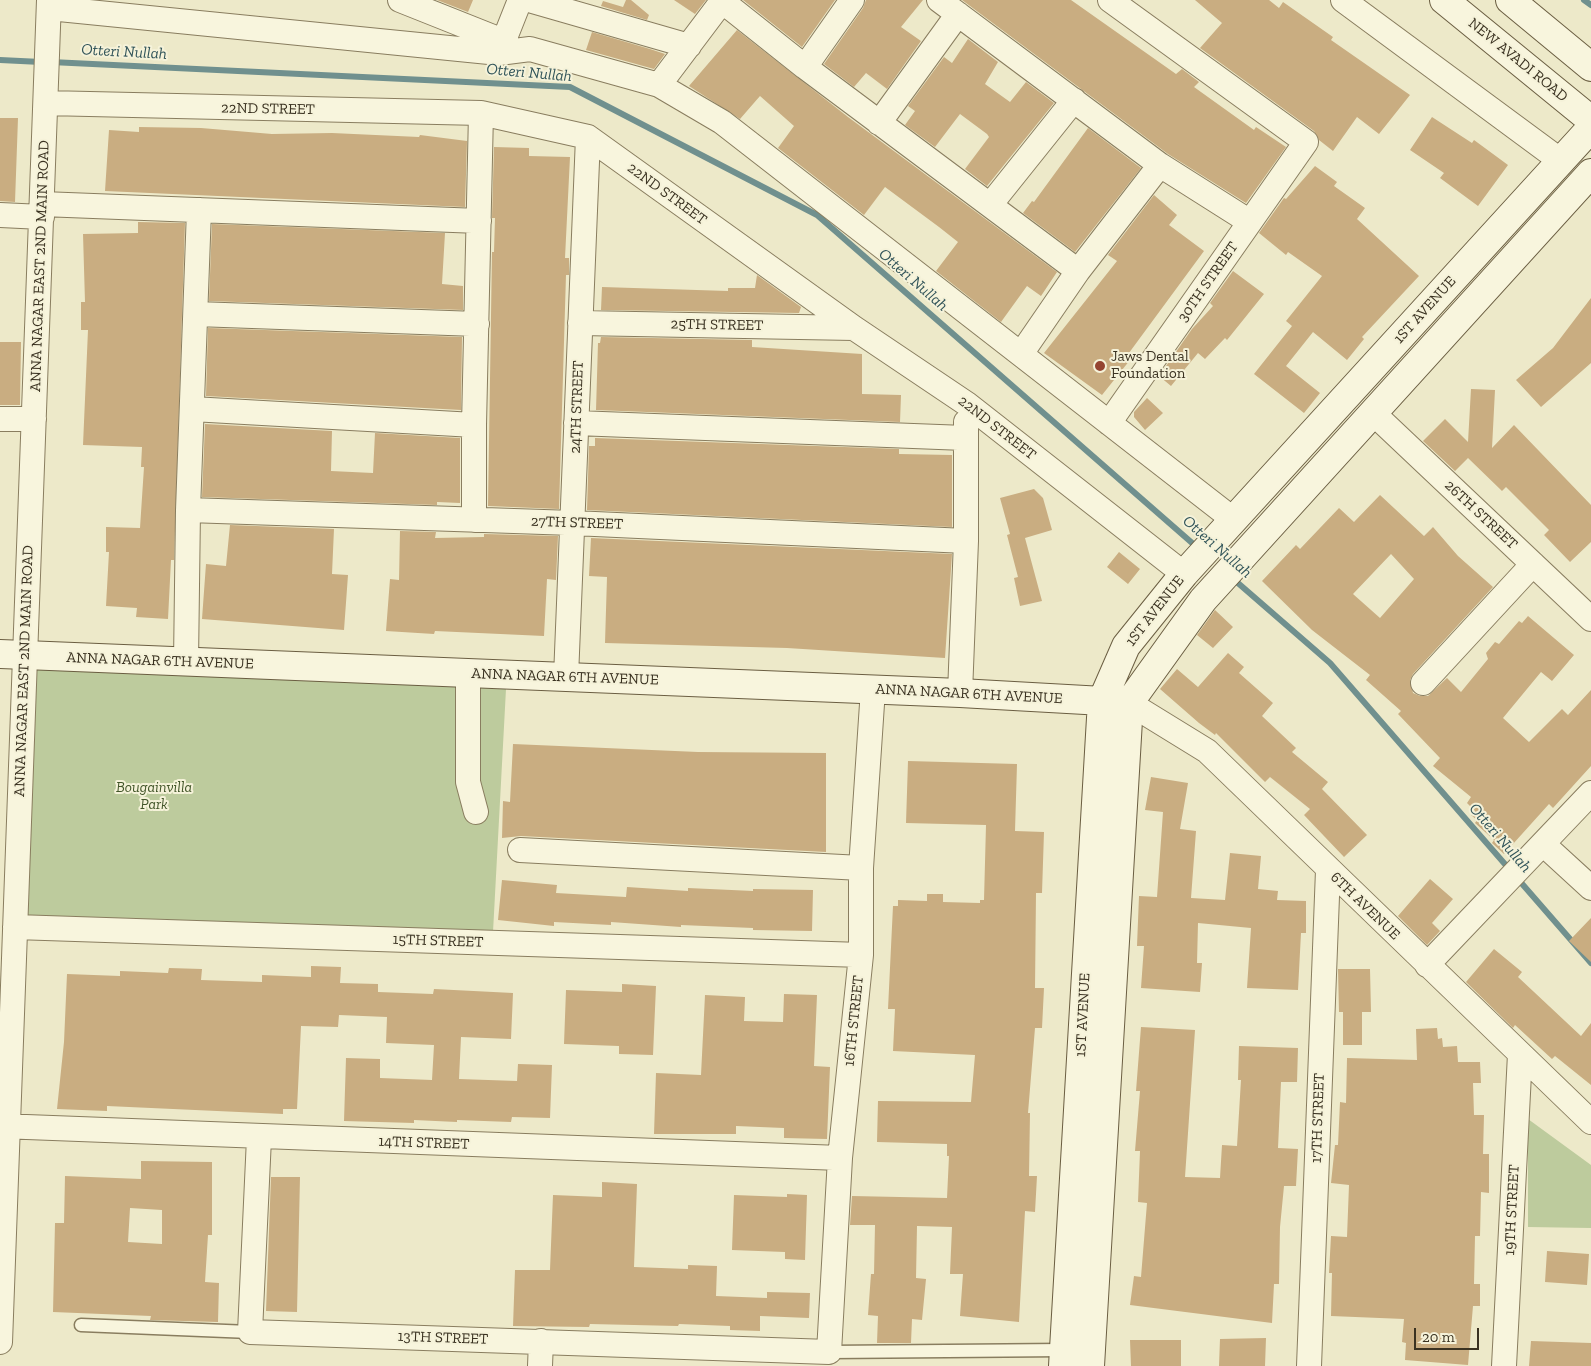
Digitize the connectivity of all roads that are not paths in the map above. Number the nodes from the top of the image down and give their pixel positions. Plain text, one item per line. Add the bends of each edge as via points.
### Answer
1 (400, 0) edge
2 (520, 0) edge
3 (529, 0) edge
4 (852, 0) edge
5 (939, 0) edge
6 (1110, 0) edge
7 (1343, 0) edge
8 (1444, 0) edge
9 (1510, 0) edge
10 (723, 1) edge
11 (49, 4) edge
12 (958, 14) junction
13 (689, 46) junction
14 (501, 47) junction
15 (805, 67) junction
16 (1591, 67) edge
17 (659, 85) junction
18 (1074, 100) junction
19 (46, 102) junction
20 (481, 113) junction
21 (1591, 120) edge
22 (879, 123) junction
23 (1591, 128) edge
24 (588, 137) junction
25 (1561, 161) junction
26 (1160, 165) junction
27 (1591, 173) edge
28 (990, 205) junction
29 (42, 210) junction
30 (199, 210) junction
31 (0, 215) edge
32 (479, 221) junction
33 (1250, 222) junction
34 (1078, 271) junction
35 (196, 314) junction
36 (580, 323) junction
37 (477, 324) junction
38 (854, 328) junction
39 (1021, 354) junction
40 (967, 404) junction
41 (192, 409) junction
42 (1372, 412) junction
43 (0, 419) edge
44 (34, 420) junction
45 (576, 423) junction
46 (1109, 423) junction
47 (474, 425) junction
48 (965, 438) junction
49 (188, 510) junction
50 (474, 520) junction
51 (1234, 520) junction
52 (573, 523) junction
53 (966, 541) junction
54 (1197, 560) junction
55 (1533, 564) junction
56 (1591, 619) edge
57 (13, 655) edge
58 (186, 662) junction
59 (468, 673) junction
60 (566, 677) junction
61 (1423, 682) dead end
62 (873, 689) junction
63 (960, 693) junction
64 (1102, 701) junction
65 (1130, 703) junction
66 (1591, 793) edge
67 (476, 812) dead end
68 (1543, 844) junction
69 (520, 850) dead end
70 (861, 868) junction
71 (1328, 870) junction
72 (1591, 888) edge
73 (8, 896) edge
74 (15, 927) junction
75 (861, 955) junction
76 (1428, 965) junction
77 (1520, 1054) junction
78 (1591, 1122) edge
79 (4, 1126) edge
80 (260, 1138) junction
81 (840, 1158) junction
82 (81, 1325) dead end
83 (0, 1328) edge
84 (250, 1332) junction
85 (541, 1341) junction
86 (829, 1352) junction
87 (1063, 1358) edge
88 (540, 1366) edge
89 (1090, 1366) edge
90 (1308, 1366) edge
91 (1504, 1366) edge

1 - 14 street
2 - 14 street
3 - 13 street
4 - 15 street
5 - 12 street
6 - 33 street, 30TH STREET via 1306,142
7 - 25 street
8 - 21 street, NEW AVADI ROAD
9 - 16 street
10 - 13 street
10 - 15 street
11 - 14 street
11 - 19 street, ANNA NAGAR EAST 2ND MAIN ROAD
12 - 18 street
12 - 22 street
13 - 17 street
14 - 17 street via 530,49
15 - 22 street
17 - 39 street via 722,122
18 - 26 street
18 - 28 street
19 - 20 street, 22ND STREET
19 - 29 street, ANNA NAGAR EAST 2ND MAIN ROAD
20 - 24 street, 22ND STREET
20 - 32 street
22 - 28 street
23 - 25 street, 1ST AVENUE
24 - 36 street, 24TH STREET
24 - 38 street, 22ND STREET
25 - 51 street, 1ST AVENUE
26 - 33 street
26 - 34 street
27 - 42 street, 1ST AVENUE
28 - 34 street
29 - 30 street
29 - 31 street
29 - 44 street, ANNA NAGAR EAST 2ND MAIN ROAD
30 - 32 street
30 - 35 street
32 - 37 street
33 - 46 street, 30TH STREET
34 - 39 street
35 - 37 street
35 - 41 street
36 - 38 street, 25TH STREET
36 - 45 street, 24TH STREET
37 - 47 street
38 - 40 street, 22ND STREET
39 - 46 street
40 - 48 street
40 - 54 street, 22ND STREET
41 - 47 street
41 - 49 street
42 - 55 street, 26TH STREET
42 - 65 street, 1ST AVENUE via 1203,600
43 - 44 street
44 - 57 street, ANNA NAGAR EAST 2ND MAIN ROAD
45 - 48 street
45 - 52 street, 24TH STREET
46 - 51 street
47 - 50 street
48 - 53 street
49 - 50 street, 27TH STREET
49 - 58 street
50 - 52 street, 27TH STREET
51 - 54 street, 1ST AVENUE
52 - 53 street, 27TH STREET
52 - 60 street, 24TH STREET
53 - 63 street
54 - 64 street, 1ST AVENUE via 1126,646
55 - 56 street, 26TH STREET
55 - 61 street
57 - 58 street, ANNA NAGAR 6TH AVENUE
57 - 73 street, ANNA NAGAR EAST 2ND MAIN ROAD
58 - 59 street, ANNA NAGAR 6TH AVENUE
59 - 60 street, ANNA NAGAR 6TH AVENUE
59 - 67 street via 468,782
60 - 62 street, ANNA NAGAR 6TH AVENUE
62 - 63 street, ANNA NAGAR 6TH AVENUE
62 - 70 street, 16TH STREET
63 - 64 street, ANNA NAGAR 6TH AVENUE
64 - 65 street, ANNA NAGAR 6TH AVENUE
64 - 87 street, 1ST AVENUE
65 - 71 street, 6TH AVENUE via 1206,751
65 - 89 street, 1ST AVENUE
66 - 68 street
68 - 72 street
68 - 76 street
69 - 70 street
70 - 75 street, 16TH STREET
71 - 76 street, 6TH AVENUE
71 - 90 street, 17TH STREET
73 - 74 street, ANNA NAGAR EAST 2ND MAIN ROAD
74 - 75 street, 15TH STREET
74 - 79 street, ANNA NAGAR EAST 2ND MAIN ROAD
75 - 81 street, 16TH STREET
76 - 77 street, 6TH AVENUE
77 - 78 street, 6TH AVENUE
77 - 91 street, 19TH STREET
79 - 80 street, 14TH STREET
79 - 83 street, ANNA NAGAR EAST 2ND MAIN ROAD
80 - 81 street, 14TH STREET
80 - 84 street
81 - 86 street, 16TH STREET
82 - 84 lane
84 - 85 street, 13TH STREET
85 - 86 street, 13TH STREET
85 - 88 street
86 - 87 lane

